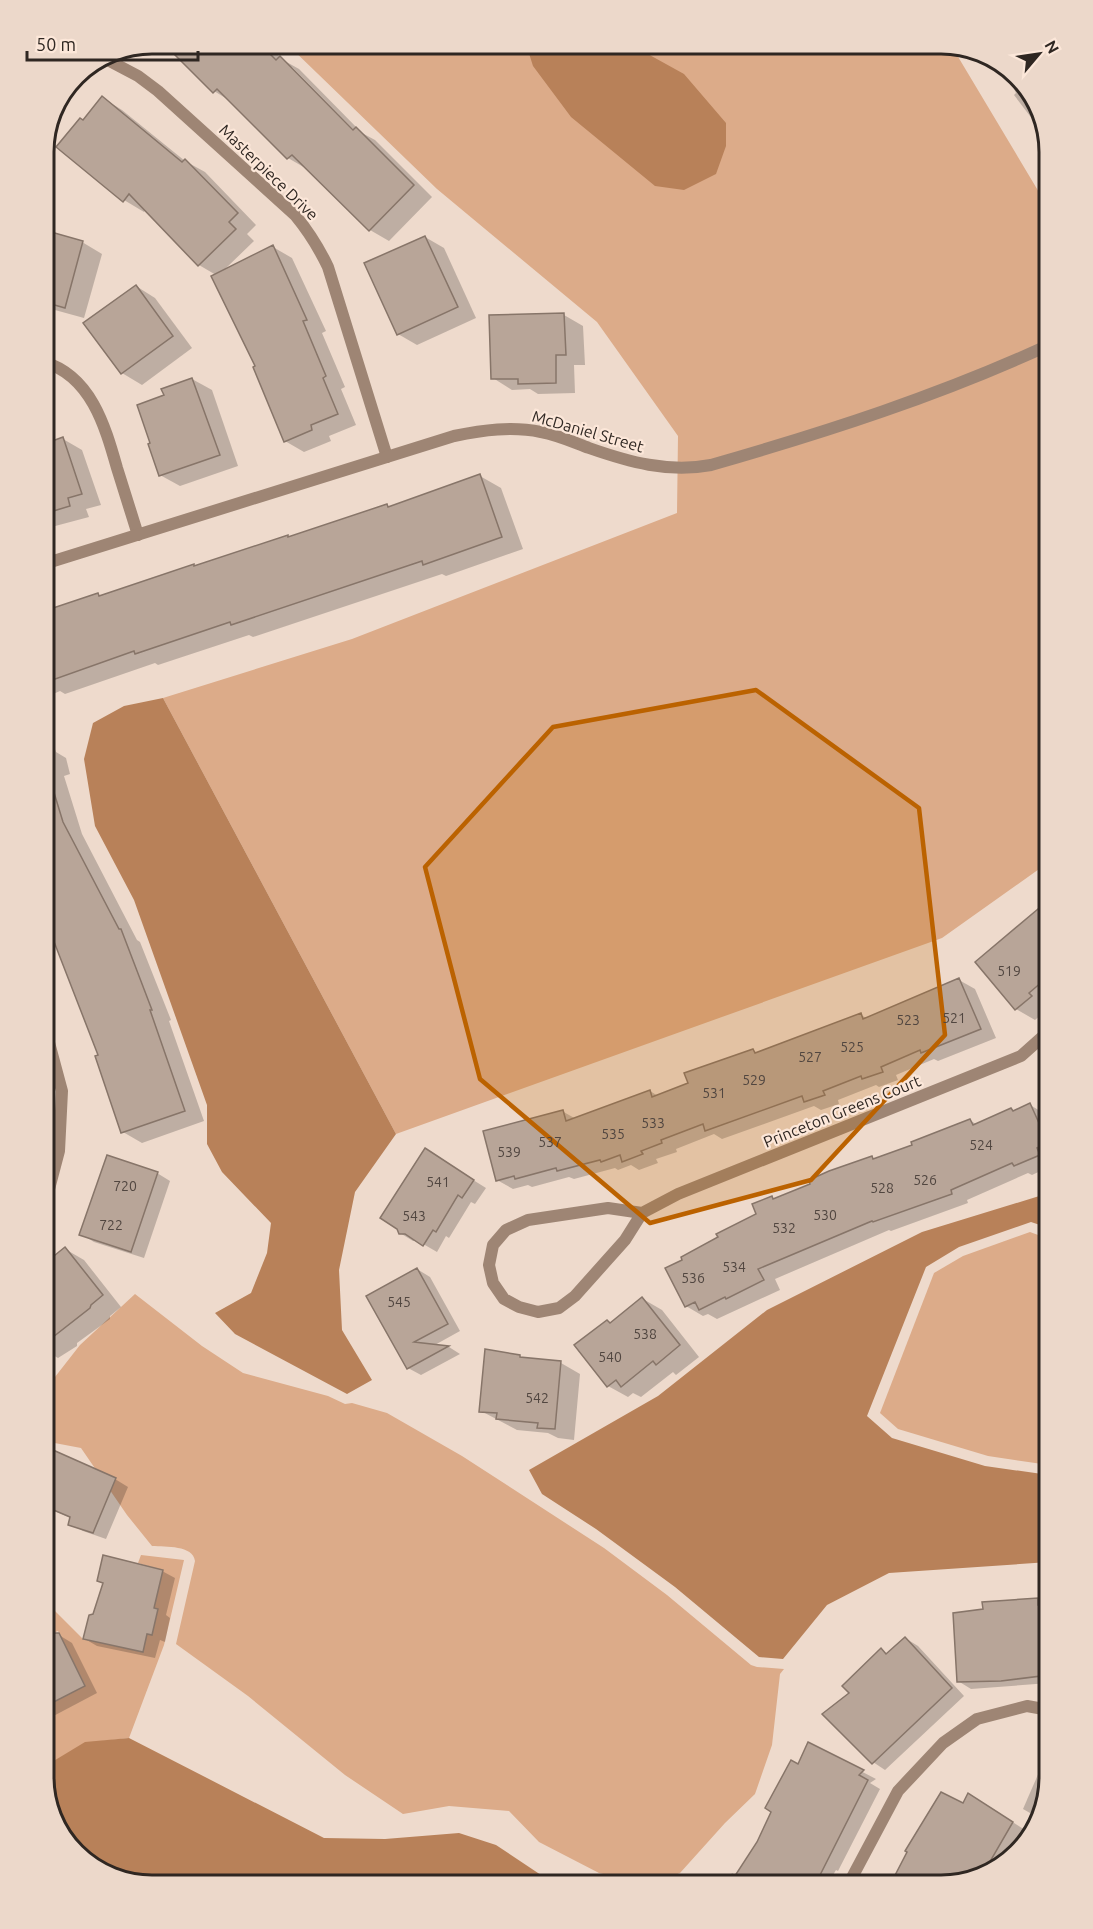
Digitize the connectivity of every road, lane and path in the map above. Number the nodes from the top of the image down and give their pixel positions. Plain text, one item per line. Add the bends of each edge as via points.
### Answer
1 (112, 62) edge
2 (1039, 350) edge
3 (54, 366) edge
4 (387, 457) junction
5 (138, 535) junction
6 (54, 561) edge
7 (1039, 1041) edge
8 (54, 1061) edge
9 (54, 1170) edge
10 (642, 1213) junction
11 (1039, 1708) edge
12 (854, 1875) edge

1 - 4 street, Masterpiece Drive via 158,91 307,229 328,267
2 - 4 street, McDaniel Street via 889,409 694,468 640,464 560,437 522,429 478,431
3 - 5 street via 82,387 95,405
4 - 5 street, McDaniel Street
5 - 6 street, McDaniel Street
7 - 10 street, Princeton Greens Court via 1022,1056 678,1194
8 - 9 street via 62,1091 59,1151
10 - 10 street, Princeton Greens Court via 608,1209 528,1220 506,1230 493,1245 489,1265 493,1283 504,1299 519,1307 538,1312 559,1308 575,1296 625,1240
11 - 12 street via 1027,1706 976,1719 943,1743 898,1791

